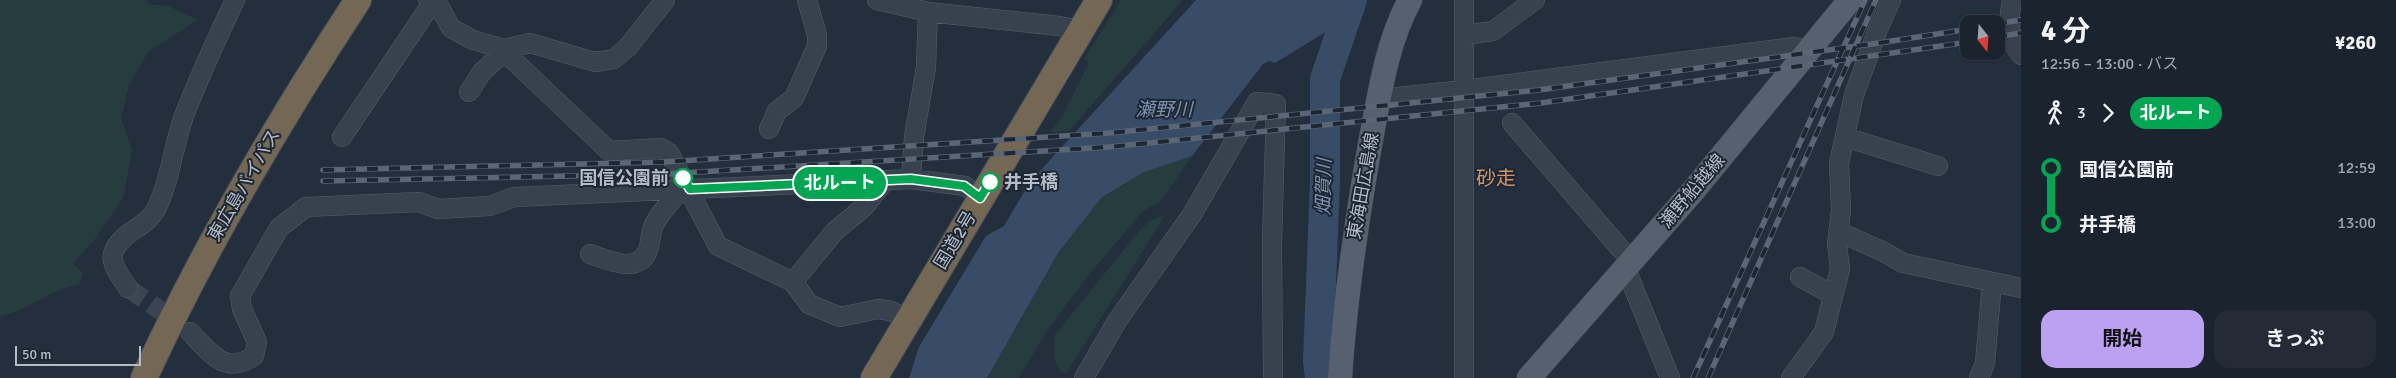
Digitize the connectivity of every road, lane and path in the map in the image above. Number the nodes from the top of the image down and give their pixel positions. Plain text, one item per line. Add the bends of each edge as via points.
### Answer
1 (235, 0) edge
2 (358, 0) edge
3 (665, 0) edge
4 (807, 0) edge
5 (877, 0) edge
6 (1099, 0) edge
7 (1410, 0) edge
8 (1464, 0) edge
9 (1535, 0) edge
10 (1891, 0) edge
11 (2012, 0) edge
12 (430, 2) edge
13 (1845, 2) edge
14 (928, 12) junction
15 (1080, 30) junction
16 (1464, 35) junction
17 (505, 50) junction
18 (1810, 50) junction
19 (2021, 55) edge
20 (1464, 90) junction
21 (469, 92) dead end
22 (1379, 98) junction
23 (1512, 122) dead end
24 (769, 128) dead end
25 (342, 136) dead end
26 (1845, 138) junction
27 (1938, 166) dead end
28 (911, 179) junction
29 (885, 181) junction
30 (685, 189) junction
31 (980, 198) junction
32 (1838, 232) junction
33 (590, 254) dead end
34 (1629, 265) junction
35 (1800, 277) dead end
36 (793, 282) junction
37 (1992, 282) junction
38 (128, 288) tunnel mouth
39 (2021, 288) edge
40 (1833, 295) junction
41 (907, 320) junction
42 (190, 332) tunnel mouth
43 (144, 378) edge
44 (874, 378) edge
45 (1084, 378) edge
46 (1273, 378) edge
47 (1340, 378) edge
48 (1464, 378) edge
49 (1529, 378) edge
50 (1670, 378) edge
51 (1791, 378) edge
52 (1979, 378) edge

1 - 38 street via 184,117 155,211 122,239 113,252 114,266
2 - 43 highway, 東広島バイパス via 262,151 206,251
3 - 17 street via 628,47 614,59 595,62 530,43
4 - 24 street via 817,46 794,98 777,111
5 - 14 street
6 - 15 highway, 国道2号
7 - 22 main road, 東海田広島線 via 1400,18
8 - 16 street
9 - 16 street via 1493,31
10 - 26 street via 1854,95
11 - 19 street via 2009,13 2012,43
12 - 17 street via 440,8 451,28 473,40
12 - 25 street
13 - 18 main road, 瀬野船越線
14 - 15 street
14 - 28 street via 926,67 914,137
15 - 31 highway, 国道2号 via 1030,120
16 - 20 street
17 - 21 street via 482,72
17 - 30 street via 609,151 662,148 669,152
18 - 20 street via 1794,47
18 - 34 main road, 瀬野船越線
20 - 22 street
20 - 48 street
22 - 47 main road, 東海田広島線 via 1355,227
23 - 34 street
26 - 27 street
26 - 32 street via 1839,163 1842,210
28 - 29 street
28 - 31 street via 964,186
29 - 30 street
29 - 36 street via 864,207 835,231
30 - 33 street via 653,226 643,259 633,264 618,264
30 - 36 street via 718,246
30 - 42 street via 514,198 490,206 438,208 419,202 306,207 280,228 240,296 242,309 257,342 254,356 243,364 229,365 212,355
31 - 41 highway, 国道2号
32 - 37 street via 1903,264
32 - 40 street via 1840,270
34 - 49 main road, 瀬野船越線
34 - 50 street
35 - 40 street
36 - 41 street via 809,304 840,317 878,309 891,311
37 - 39 street
37 - 52 street via 1985,363
40 - 51 street via 1824,332
41 - 44 highway, 国道2号
45 - 46 street via 1117,321 1193,213 1256,102 1276,104

